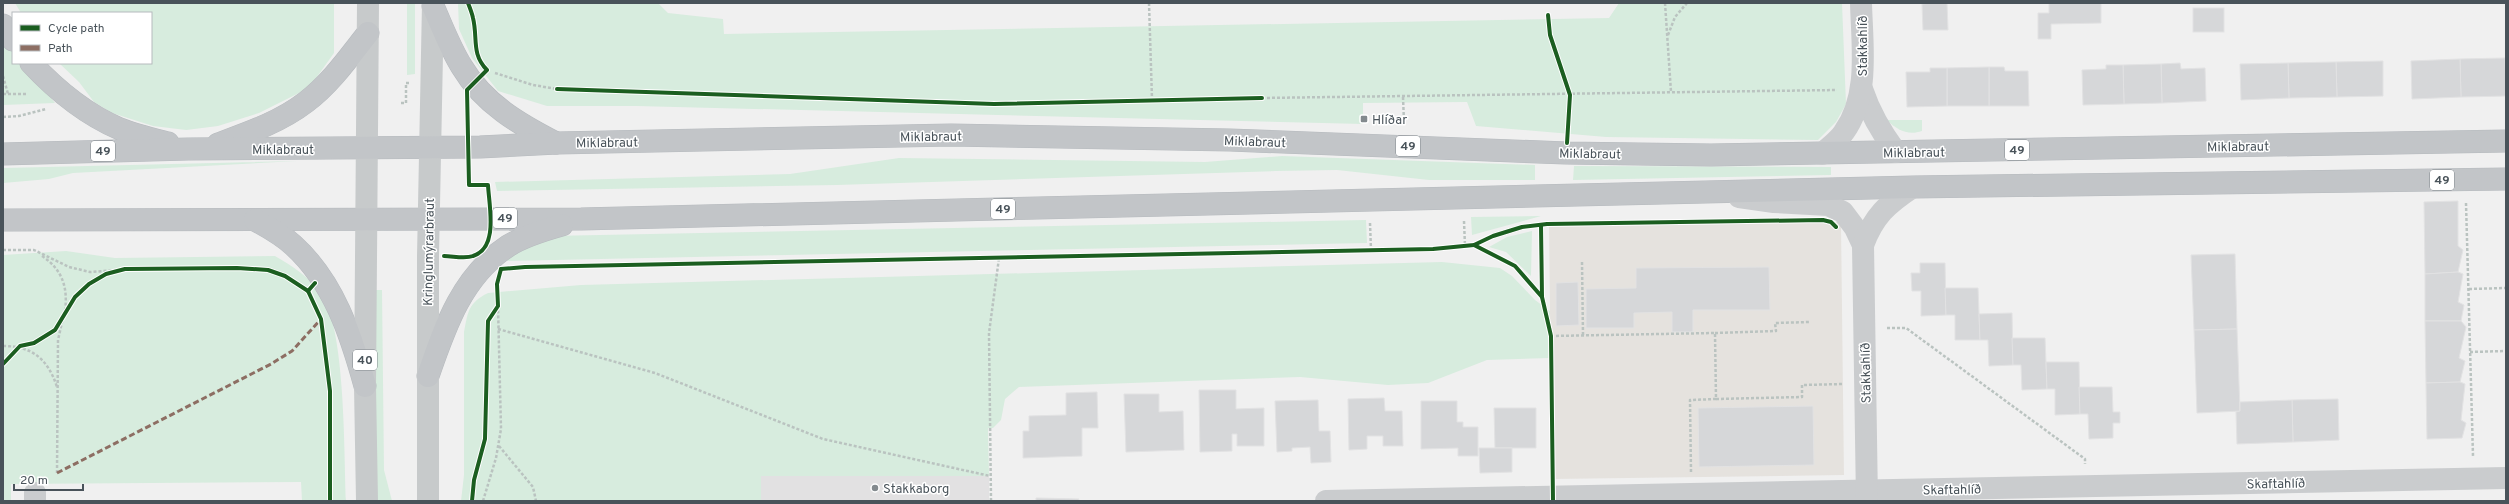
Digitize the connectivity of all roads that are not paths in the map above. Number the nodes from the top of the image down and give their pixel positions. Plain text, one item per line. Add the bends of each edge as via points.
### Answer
1 (368, 3) edge
2 (1862, 3) edge
3 (433, 4) edge
4 (3, 25) edge
5 (368, 33) junction
6 (12, 38) edge
7 (32, 64) edge
8 (1862, 89) junction
9 (2506, 141) edge
10 (557, 143) junction
11 (430, 148) junction
12 (196, 149) junction
13 (367, 149) junction
14 (1896, 152) junction
15 (3, 154) edge
16 (1822, 154) junction
17 (2506, 179) edge
18 (1913, 187) junction
19 (1708, 192) junction
20 (367, 218) junction
21 (428, 218) junction
22 (581, 219) junction
23 (3, 220) edge
24 (255, 220) junction
25 (1863, 246) junction
26 (428, 376) junction
27 (365, 386) junction
28 (2506, 478) edge
29 (1867, 496) edge
30 (367, 501) edge
31 (428, 501) edge
32 (1326, 501) edge

1 - 5 main road, 40
2 - 8 street, Stakkahlíð
3 - 10 highway via 461,66 473,84 502,112 522,126
3 - 11 main road, Kringlumýrarbraut
4 - 6 highway
5 - 12 highway via 325,85 298,108 249,133
5 - 13 main road, 40
7 - 12 highway via 51,85 95,116 121,130
8 - 14 street, Stakkahlíð via 1881,133
8 - 16 street, Stakkahlíð via 1844,133
9 - 14 highway, Miklabraut / 49
10 - 11 highway, Miklabraut / 49
10 - 16 highway, Miklabraut / 49 via 951,135 1237,140 1566,153
11 - 13 highway, Miklabraut / 49
11 - 21 main road, Kringlumýrarbraut
12 - 13 highway, Miklabraut / 49
12 - 15 highway, Miklabraut / 49
13 - 20 main road, 40
14 - 16 highway, Miklabraut / 49
17 - 18 highway, 49
18 - 19 highway, 49
18 - 25 street, Stakkahlíð via 1888,203 1870,228
19 - 22 highway, 49
19 - 25 street, Stakkahlíð via 1774,202 1828,205 1843,212 1855,228
20 - 21 highway, 49
20 - 24 highway, 49
20 - 27 main road, 40
21 - 22 highway, 49
21 - 26 main road, Kringlumýrarbraut
22 - 26 highway via 534,234 508,246 480,269 468,284 447,321
23 - 24 highway, 49
24 - 27 highway via 293,245 327,286 343,317
25 - 29 street, Stakkahlíð
26 - 31 main road, Kringlumýrarbraut
27 - 30 main road, 40
28 - 29 street, Skaftahlíð via 2087,487
29 - 32 street, Skaftahlíð via 1692,494

